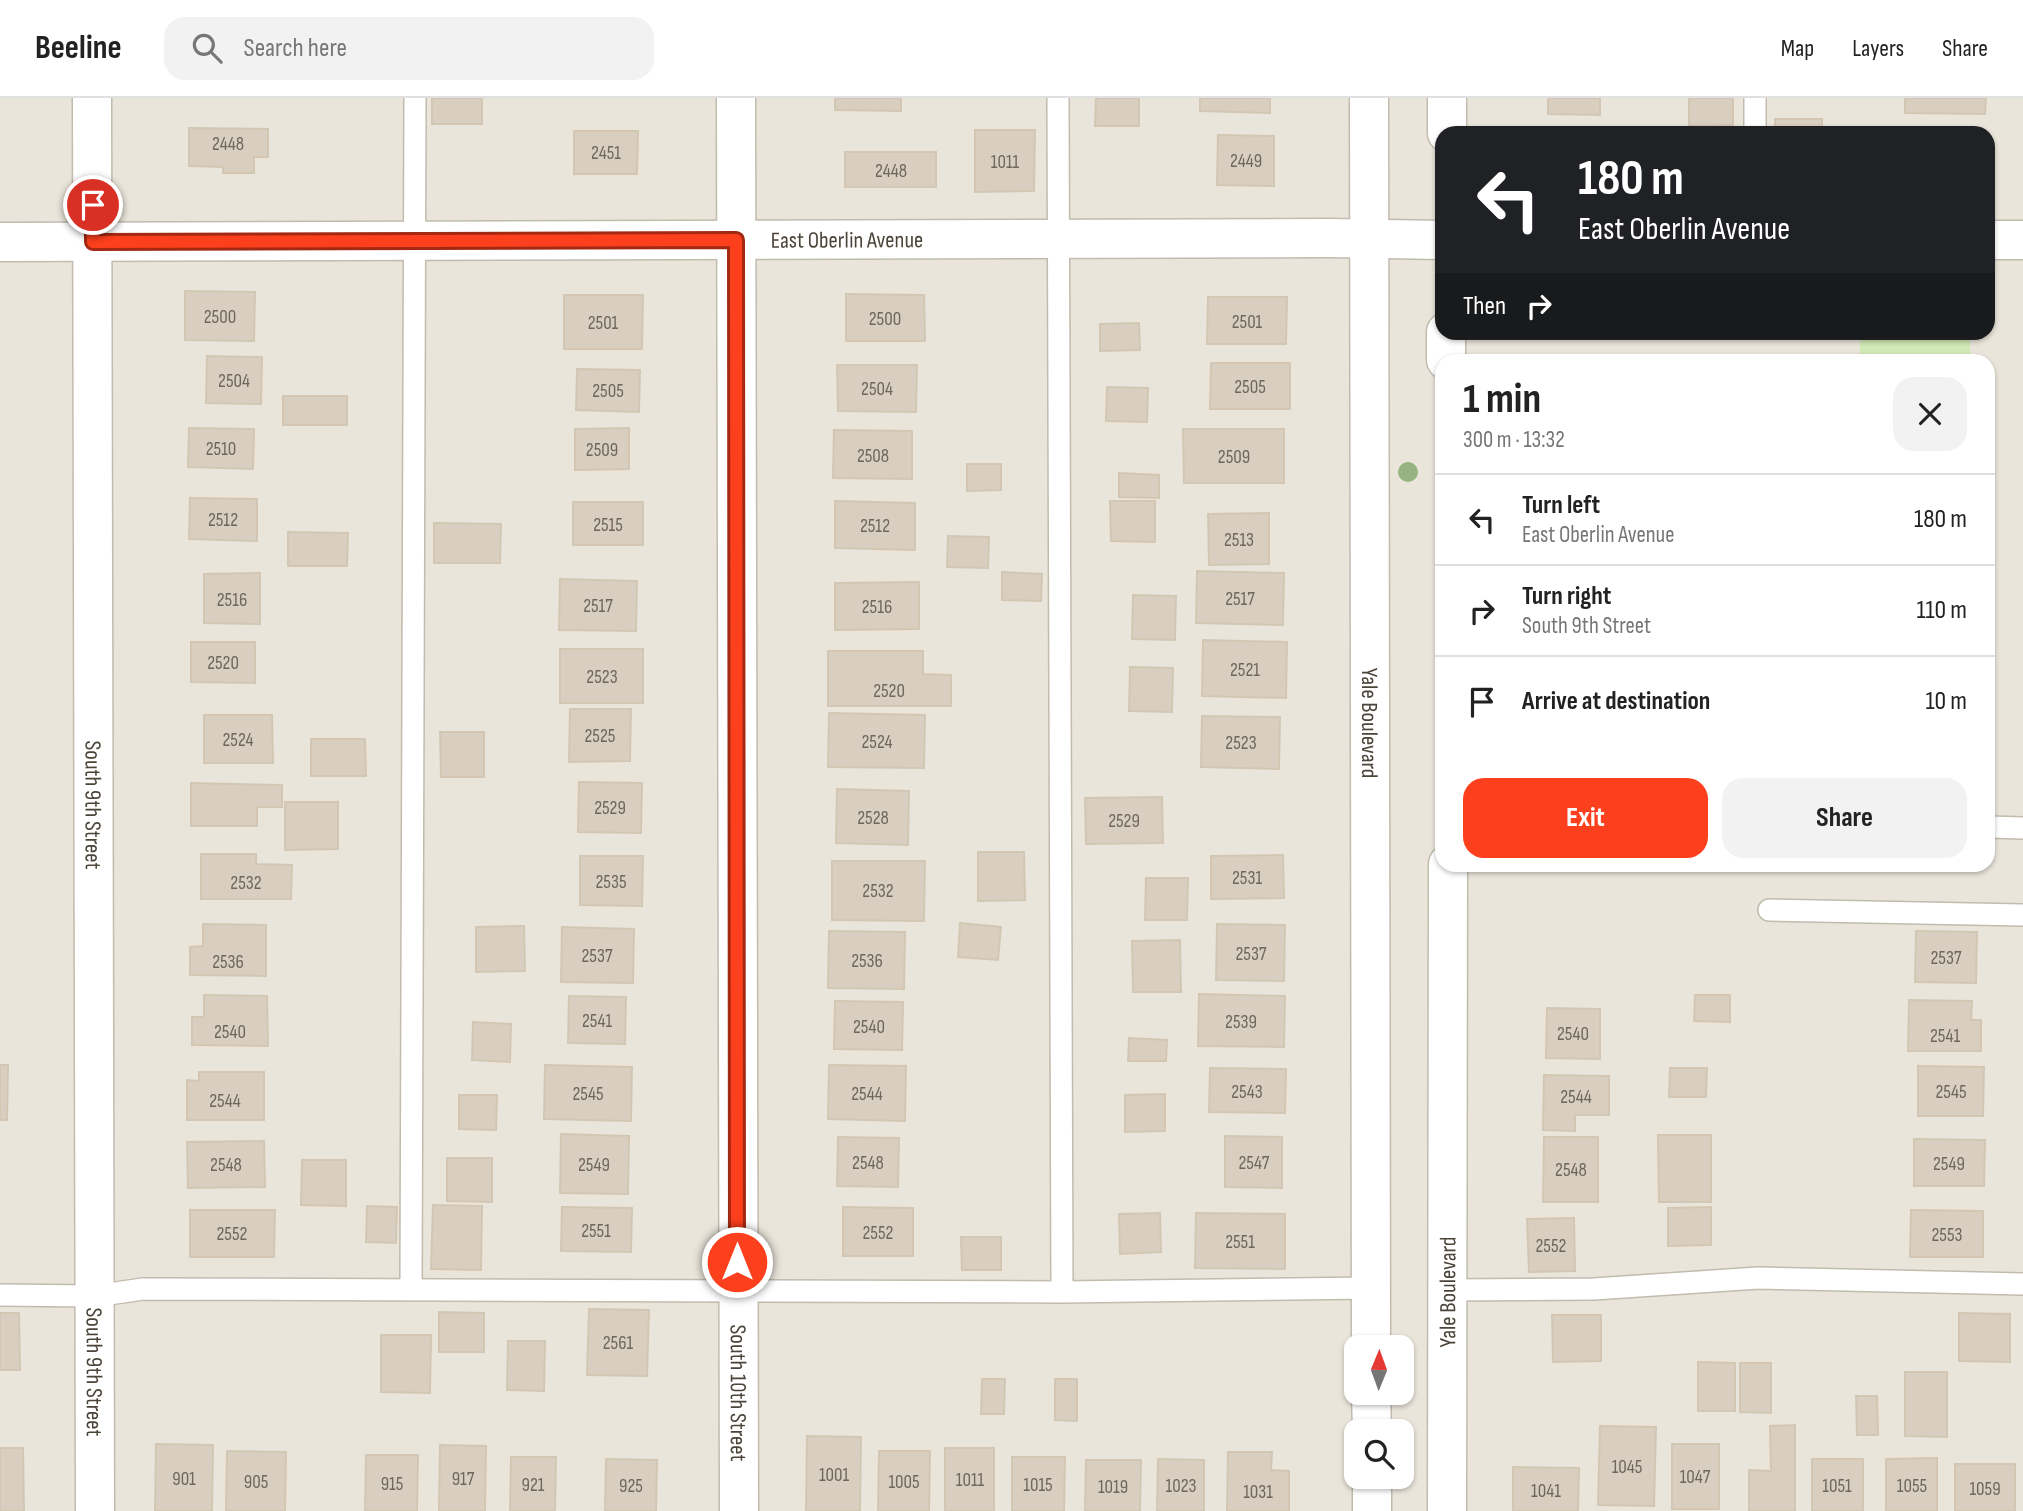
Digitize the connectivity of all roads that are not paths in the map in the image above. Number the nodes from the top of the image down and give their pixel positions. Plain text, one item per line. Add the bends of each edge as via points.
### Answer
1 (92, 98) edge
2 (415, 98) edge
3 (736, 98) edge
4 (1058, 98) edge
5 (1369, 98) edge
6 (1447, 98) edge
7 (1755, 98) edge
8 (1447, 126) edge
9 (1755, 126) edge
10 (1059, 239) junction
11 (1370, 239) junction
12 (415, 240) junction
13 (736, 240) junction
14 (1435, 240) edge
15 (1995, 240) edge
16 (2023, 240) edge
17 (0, 242) edge
18 (93, 242) junction
19 (1995, 827) edge
20 (2023, 828) edge
21 (1448, 872) edge
22 (1769, 911) dead end
23 (2023, 915) edge
24 (2023, 1283) edge
25 (1370, 1287) junction
26 (411, 1289) junction
27 (737, 1289) junction
28 (1448, 1290) junction
29 (1062, 1292) junction
30 (0, 1295) edge
31 (95, 1296) junction
32 (1371, 1335) edge
33 (1372, 1489) edge
34 (95, 1511) edge
35 (739, 1511) edge
36 (1372, 1511) edge
37 (1447, 1511) edge

1 - 18 street, South 9th Street
2 - 12 lane
3 - 13 street, South 10th Street
4 - 10 lane
5 - 11 street, Yale Boulevard
6 - 8 street
7 - 9 lane
10 - 11 street, East Oberlin Avenue
10 - 13 street, East Oberlin Avenue
10 - 29 lane
11 - 14 street, East Oberlin Avenue
11 - 25 street, Yale Boulevard
12 - 13 street, East Oberlin Avenue
12 - 18 street, East Oberlin Avenue
12 - 26 lane
13 - 27 street, South 10th Street
15 - 16 street
17 - 18 street, East Oberlin Avenue
18 - 31 street, South 9th Street
19 - 20 lane
21 - 28 street, Yale Boulevard
22 - 23 lane
24 - 28 lane via 1758,1278 1594,1289
25 - 29 lane
25 - 32 street, Yale Boulevard
26 - 27 lane
26 - 31 lane via 143,1289
27 - 29 lane
27 - 35 street, South 10th Street
28 - 37 street, Yale Boulevard
30 - 31 lane
31 - 34 street, South 9th Street
33 - 36 street

